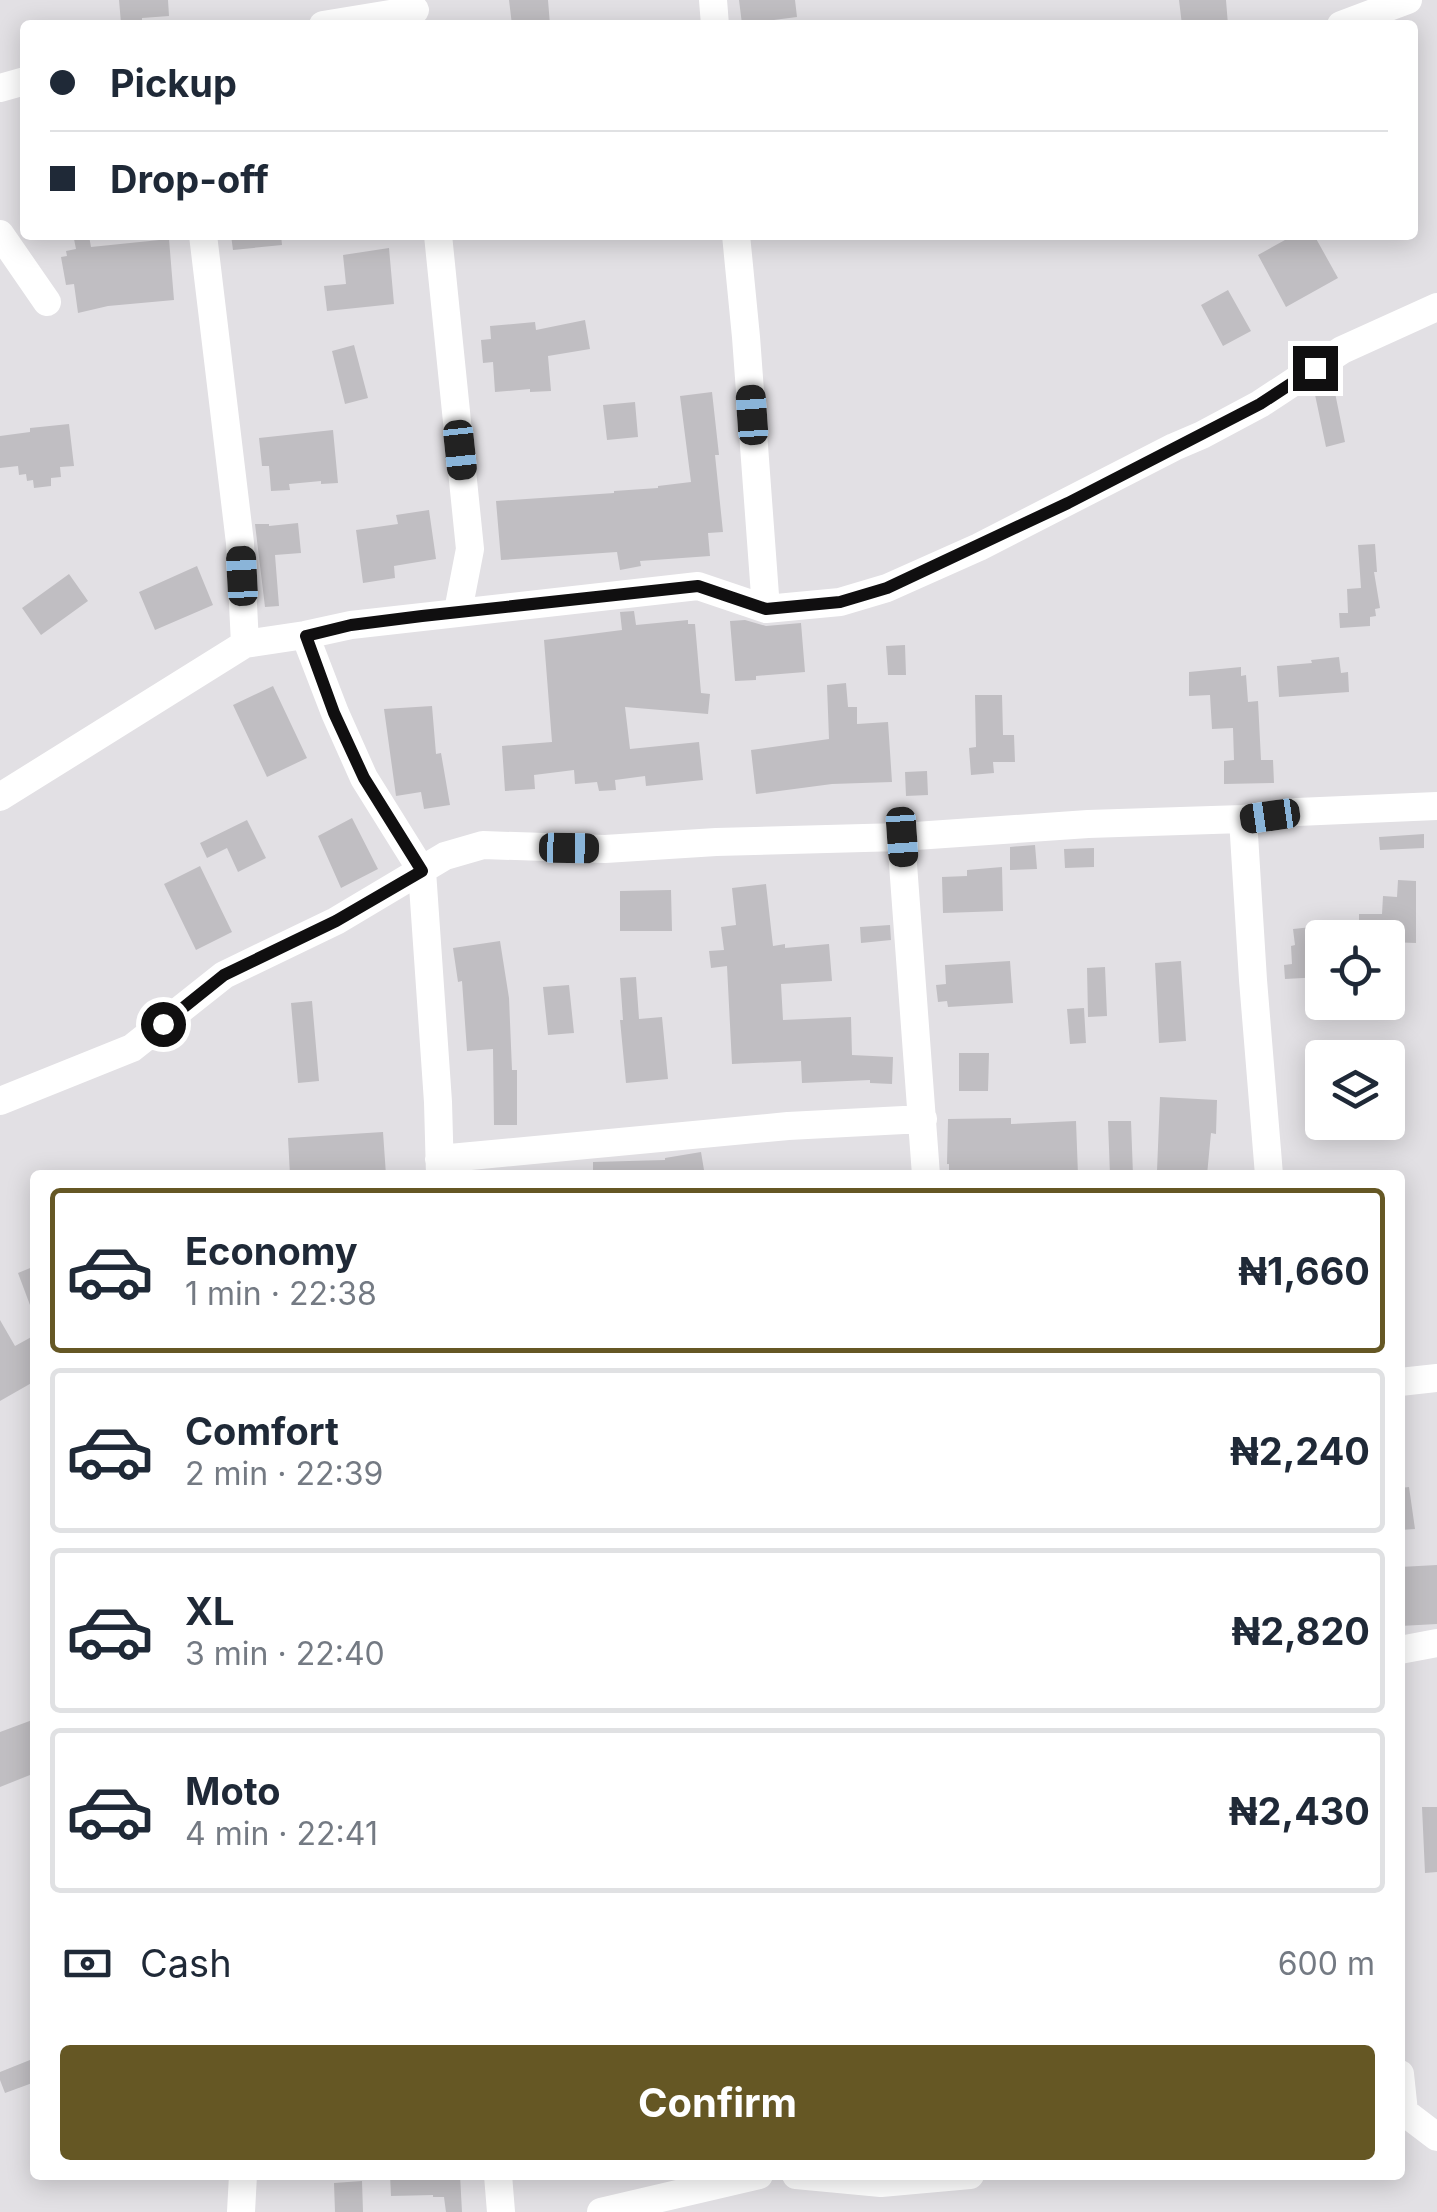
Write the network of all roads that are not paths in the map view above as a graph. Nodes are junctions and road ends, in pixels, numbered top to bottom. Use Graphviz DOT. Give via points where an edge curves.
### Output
graph roads {
  1 [pos="1408,0"];
  2 [pos="415,12"];
  3 [pos="358,20"];
  4 [pos="1354,20"];
  5 [pos="0,234"];
  6 [pos="204,240"];
  7 [pos="439,240"];
  8 [pos="736,240"];
  9 [pos="47,302"];
  10 [pos="1437,307"];
  11 [pos="766,609"];
  12 [pos="458,611"];
  13 [pos="306,636"];
  14 [pos="246,644"];
  15 [pos="0,797"];
  16 [pos="1437,806"];
  17 [pos="1242,820"];
  18 [pos="902,837"];
  19 [pos="422,871"];
  20 [pos="0,1100"];
  21 [pos="922,1119"];
  22 [pos="440,1167"];
  23 [pos="926,1170"];
  24 [pos="1270,1170"];
  25 [pos="1437,1378"];
  26 [pos="1405,1381"];
  27 [pos="1437,1642"];
  28 [pos="1405,1649"];
  29 [pos="1405,2114"];
  30 [pos="1437,2138"];
  31 [pos="243,2180"];
  32 [pos="498,2180"];
  33 [pos="737,2180"];
  34 [pos="849,2180"];
  35 [pos="914,2180"];
  36 [pos="242,2212"];
  37 [pos="501,2212"];
  38 [pos="600,2212"];
  1 -- 4 [label="street"];
  2 -- 3 [label="street"];
  5 -- 9 [label="street"];
  6 -- 14 [label="street"];
  7 -- 12 [label="street" via="470,548"];
  8 -- 11 [label="street"];
  10 -- 11 [label="street" via="1342,350 1217,427 887,588 840,602"];
  11 -- 12 [label="street" via="698,586"];
  12 -- 13 [label="street"];
  13 -- 14 [label="street"];
  13 -- 19 [label="street" via="364,778"];
  14 -- 15 [label="street"];
  16 -- 17 [label="street"];
  17 -- 18 [label="street"];
  17 -- 24 [label="street"];
  18 -- 19 [label="street" via="605,849 483,845 444,856"];
  18 -- 21 [label="street"];
  19 -- 20 [label="street" via="224,975 132,1048"];
  19 -- 22 [label="street"];
  21 -- 22 [label="street" via="788,1126"];
  21 -- 23 [label="street"];
  25 -- 26 [label="street"];
  27 -- 28 [label="street"];
  29 -- 30 [label="street"];
  31 -- 36 [label="street"];
  32 -- 37 [label="street"];
  33 -- 38 [label="street"];
  34 -- 35 [label="street"];
}
